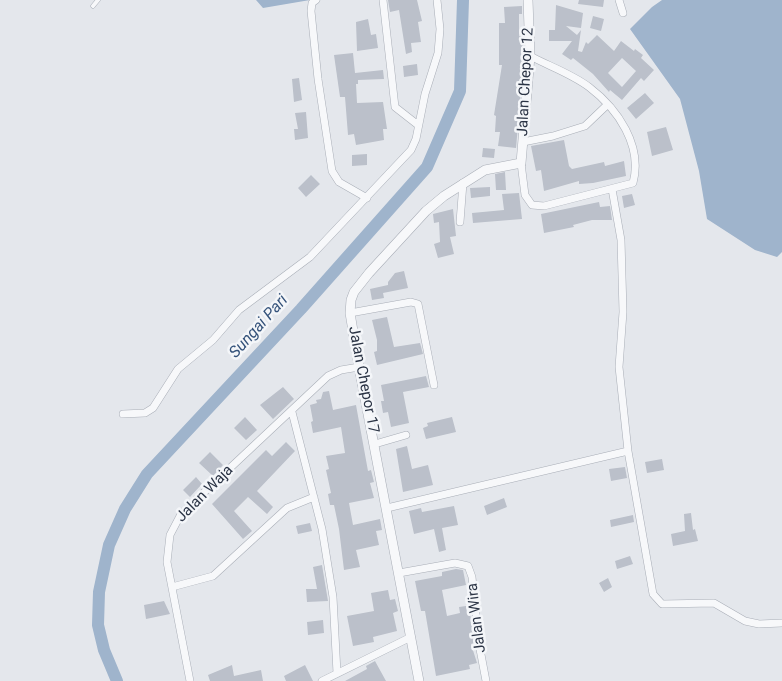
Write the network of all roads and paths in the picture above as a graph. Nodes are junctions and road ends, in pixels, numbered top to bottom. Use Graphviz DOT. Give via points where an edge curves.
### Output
graph roads {
  1 [pos="98,0"];
  2 [pos="316,0"];
  3 [pos="383,0"];
  4 [pos="437,0"];
  5 [pos="528,0"];
  6 [pos="619,0"];
  7 [pos="93,6"];
  8 [pos="623,13"];
  9 [pos="530,56"];
  10 [pos="607,105"];
  11 [pos="418,125"];
  12 [pos="523,142"];
  13 [pos="521,163"];
  14 [pos="463,183"];
  15 [pos="612,189"];
  16 [pos="366,198"];
  17 [pos="460,222"];
  18 [pos="350,313"];
  19 [pos="359,367"];
  20 [pos="434,385"];
  21 [pos="292,412"];
  22 [pos="123,414"];
  23 [pos="406,435"];
  24 [pos="375,444"];
  25 [pos="628,452"];
  26 [pos="314,497"];
  27 [pos="387,508"];
  28 [pos="399,573"];
  29 [pos="172,587"];
  30 [pos="782,623"];
  31 [pos="412,637"];
  32 [pos="337,673"];
  33 [pos="190,681"];
  34 [pos="322,681"];
  35 [pos="419,681"];
  36 [pos="486,681"];
  1 -- 7 [label="lane"];
  2 -- 16 [label="street" via="312,4 312,21 332,171 339,182"];
  3 -- 11 [label="street" via="395,107"];
  4 -- 11 [label="street" via="438,54 424,94"];
  5 -- 9 [label="street, Jalan Chepor 12"];
  6 -- 8 [label="street"];
  9 -- 10 [label="street" via="588,86"];
  9 -- 12 [label="street, Jalan Chepor 12"];
  10 -- 12 [label="street" via="586,126"];
  10 -- 15 [label="street" via="630,135 637,169 633,183"];
  11 -- 16 [label="street" via="411,150"];
  12 -- 13 [label="street, Jalan Chepor 12"];
  13 -- 14 [label="street, Jalan Chepor 17" via="489,168"];
  13 -- 15 [label="street" via="524,195 532,205 544,206"];
  14 -- 17 [label="street"];
  14 -- 18 [label="street, Jalan Chepor 17" via="426,212 369,273 354,292"];
  15 -- 25 [label="street" via="621,240 623,312 619,367"];
  16 -- 22 [label="street" via="310,257 239,310 213,340 178,369 154,408 145,413"];
  18 -- 19 [label="street, Jalan Chepor 17"];
  18 -- 20 [label="street" via="411,302 418,304"];
  19 -- 21 [label="street, Jalan Waja" via="328,376"];
  19 -- 24 [label="street, Jalan Chepor 17"];
  21 -- 26 [label="street"];
  21 -- 29 [label="street, Jalan Waja" via="174,524 167,562"];
  23 -- 24 [label="street"];
  24 -- 27 [label="street, Jalan Chepor 17"];
  25 -- 27 [label="street"];
  25 -- 30 [label="street" via="655,599 669,606 714,603 745,621"];
  26 -- 29 [label="street" via="287,508 213,576"];
  26 -- 32 [label="street" via="333,597"];
  27 -- 28 [label="street, Jalan Chepor 17"];
  28 -- 31 [label="street, Jalan Chepor 17"];
  28 -- 36 [label="street, Jalan Wira" via="455,563 468,566"];
  29 -- 33 [label="street, Jalan Waja"];
  31 -- 32 [label="street"];
  31 -- 35 [label="street, Jalan Chepor 17"];
  32 -- 34 [label="street"];
}
